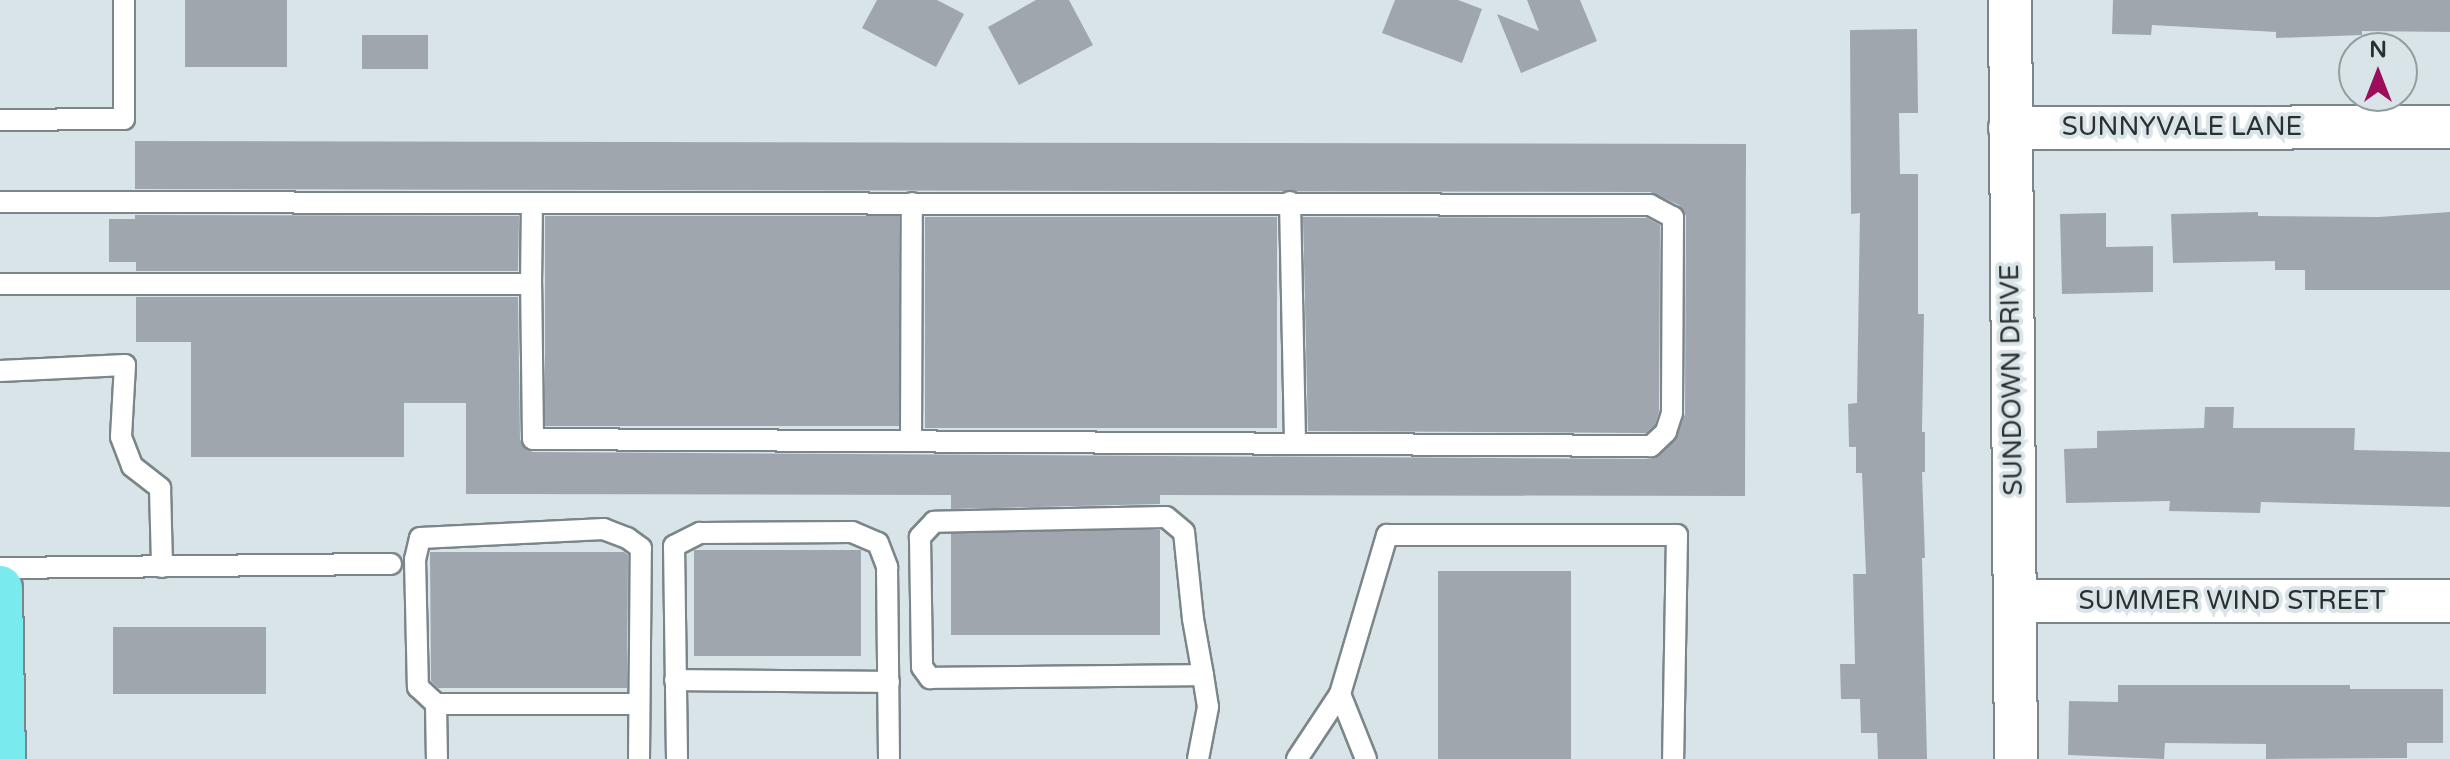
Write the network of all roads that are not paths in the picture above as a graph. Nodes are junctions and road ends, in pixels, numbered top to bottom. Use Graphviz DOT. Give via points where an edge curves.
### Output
graph roads {
  1 [pos="124,0"];
  2 [pos="2010,0"];
  3 [pos="0,120"];
  4 [pos="2450,127"];
  5 [pos="2010,128"];
  6 [pos="0,202"];
  7 [pos="1290,202"];
  8 [pos="532,203"];
  9 [pos="912,203"];
  10 [pos="0,284"];
  11 [pos="531,284"];
  12 [pos="0,371"];
  13 [pos="911,441"];
  14 [pos="1295,443"];
  15 [pos="391,564"];
  16 [pos="162,567"];
  17 [pos="0,568"];
  18 [pos="0,588"];
  19 [pos="2015,601"];
  20 [pos="2450,601"];
  21 [pos="1203,675"];
  22 [pos="675,680"];
  23 [pos="889,682"];
  24 [pos="1340,694"];
  25 [pos="436,704"];
  26 [pos="639,704"];
  27 [pos="3,759"];
  28 [pos="437,759"];
  29 [pos="639,759"];
  30 [pos="677,759"];
  31 [pos="889,759"];
  32 [pos="1198,759"];
  33 [pos="1297,759"];
  34 [pos="1366,759"];
  35 [pos="1673,759"];
  36 [pos="2016,759"];
  1 -- 3 [label="lane" via="124,119"];
  2 -- 5 [label="street, SUNDOWN DRIVE"];
  4 -- 5 [label="street, SUNNYVALE LANE"];
  5 -- 19 [label="street, SUNDOWN DRIVE"];
  6 -- 8 [label="lane"];
  7 -- 9 [label="lane"];
  7 -- 14 [label="lane"];
  7 -- 14 [label="lane" via="1650,205 1673,217 1672,413 1666,432 1651,446"];
  8 -- 9 [label="lane"];
  8 -- 11 [label="lane"];
  9 -- 13 [label="lane"];
  10 -- 11 [label="lane"];
  11 -- 13 [label="lane" via="533,439"];
  12 -- 16 [label="lane" via="125,365 121,437 132,466 160,488"];
  13 -- 14 [label="lane"];
  15 -- 16 [label="lane"];
  16 -- 17 [label="lane"];
  18 -- 27 [label="main road"];
  19 -- 20 [label="street, SUMMER WIND STREET"];
  19 -- 36 [label="street, SUNDOWN DRIVE"];
  21 -- 21 [label="lane" via="1184,532 1166,517 934,522 920,537 922,667 930,678"];
  21 -- 32 [label="lane" via="1208,707"];
  22 -- 23 [label="lane"];
  22 -- 23 [label="lane" via="674,546 700,533 852,532 878,543 887,567"];
  22 -- 30 [label="lane"];
  23 -- 31 [label="lane"];
  24 -- 33 [label="lane"];
  24 -- 34 [label="lane"];
  24 -- 35 [label="lane" via="1387,535 1677,535"];
  25 -- 26 [label="lane"];
  25 -- 26 [label="lane" via="418,687 415,559 420,538 604,529 641,548"];
  25 -- 28 [label="lane"];
  26 -- 29 [label="lane"];
}
